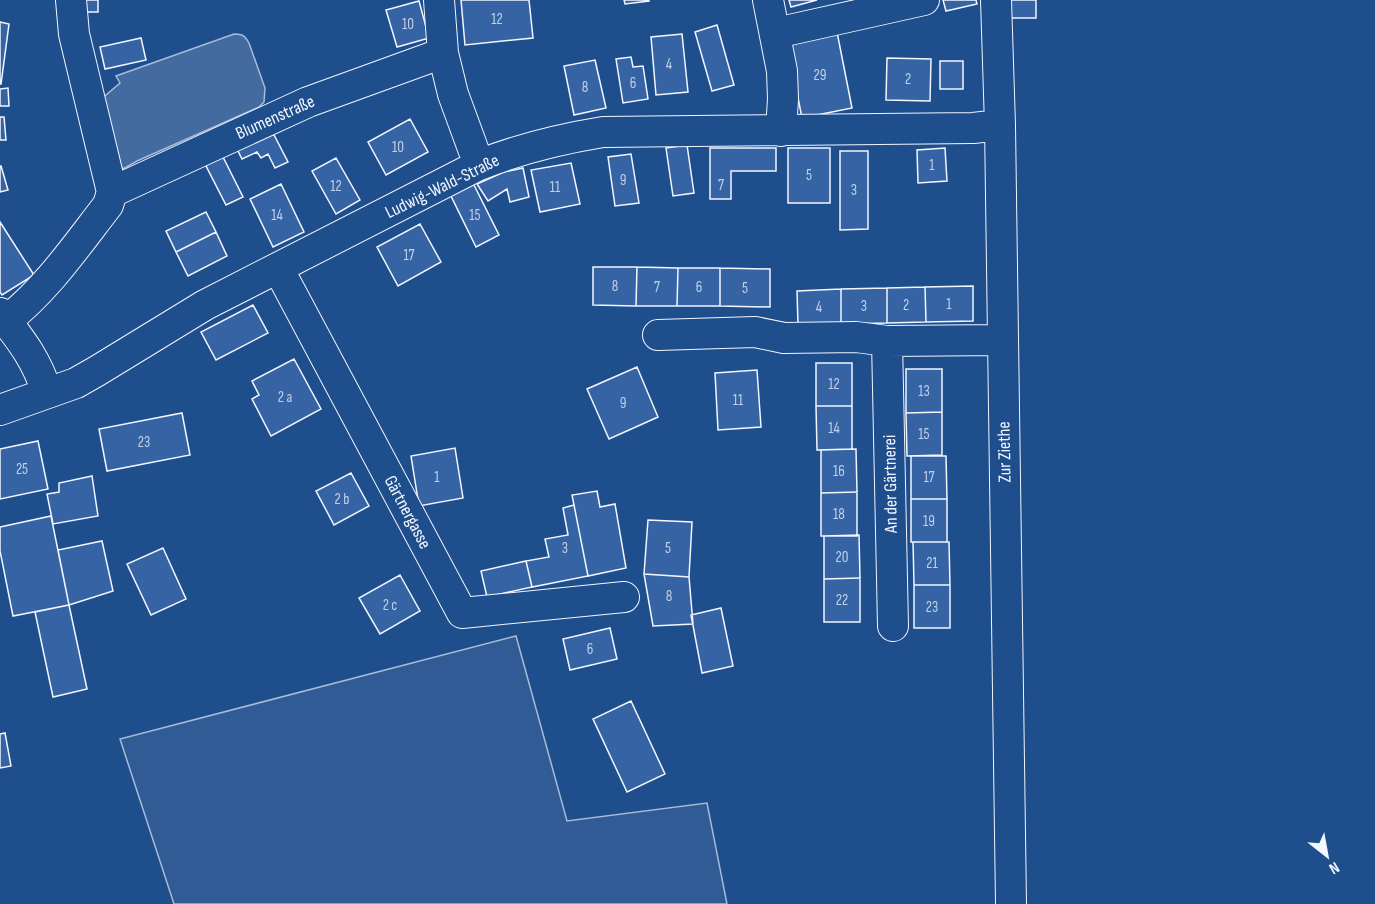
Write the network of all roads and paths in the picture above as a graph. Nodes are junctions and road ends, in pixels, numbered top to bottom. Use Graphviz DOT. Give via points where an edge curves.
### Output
graph roads {
  1 [pos="71,0"];
  2 [pos="439,0"];
  3 [pos="768,0"];
  4 [pos="924,0"];
  5 [pos="996,0"];
  6 [pos="776,33"];
  7 [pos="443,53"];
  8 [pos="1000,125"];
  9 [pos="781,131"];
  10 [pos="479,165"];
  11 [pos="112,192"];
  12 [pos="278,268"];
  13 [pos="3,317"];
  14 [pos="658,335"];
  15 [pos="1002,340"];
  16 [pos="887,341"];
  17 [pos="47,393"];
  18 [pos="0,410"];
  19 [pos="624,597"];
  20 [pos="893,626"];
  21 [pos="1011,904"];
  1 -- 11 [label="street" via="75,42"];
  2 -- 7 [label="street"];
  3 -- 6 [label="street"];
  4 -- 6 [label="street"];
  5 -- 8 [label="street, Zur Ziethe"];
  6 -- 9 [label="street" via="783,71"];
  7 -- 10 [label="street" via="453,94"];
  7 -- 11 [label="street, Blumenstraße" via="308,102"];
  8 -- 9 [label="street, Ludwig-Wald-Straße"];
  8 -- 15 [label="street, Zur Ziethe"];
  9 -- 10 [label="street, Ludwig-Wald-Straße" via="603,132 540,145"];
  10 -- 12 [label="street, Ludwig-Wald-Straße"];
  11 -- 13 [label="street" via="108,205 49,280 25,306"];
  12 -- 17 [label="street, Ludwig-Wald-Straße" via="205,305 86,377"];
  12 -- 19 [label="street, Gärtnergasse" via="462,613"];
  13 -- 17 [label="street" via="31,353"];
  14 -- 16 [label="street" via="755,332 784,338"];
  15 -- 16 [label="street"];
  15 -- 21 [label="street, Zur Ziethe"];
  16 -- 20 [label="street, An der Gärtnerei"];
  17 -- 18 [label="street, Ludwig-Wald-Straße"];
}
